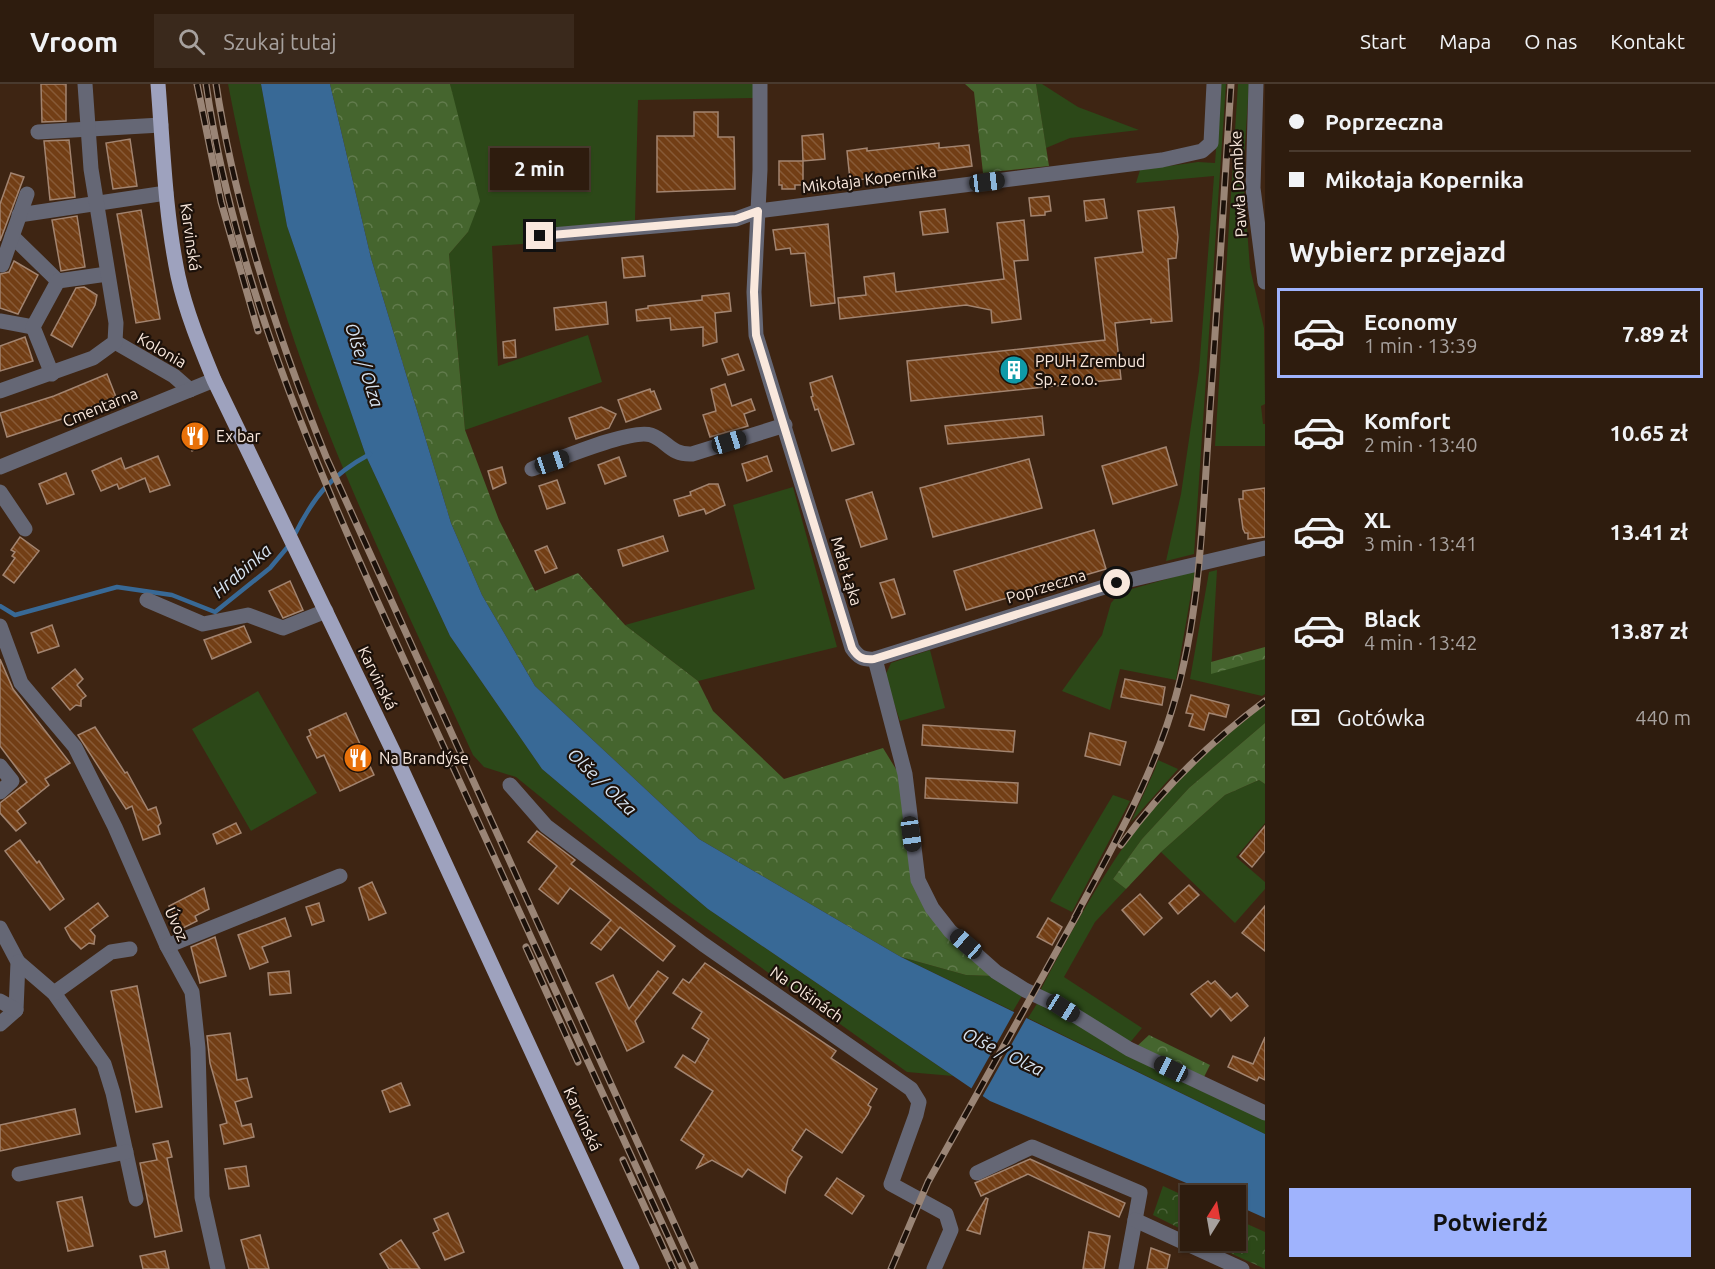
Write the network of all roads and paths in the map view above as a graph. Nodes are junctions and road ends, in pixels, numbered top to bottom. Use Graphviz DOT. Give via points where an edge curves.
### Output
graph roads {
  1 [pos="85,84"];
  2 [pos="158,84"];
  3 [pos="760,84"];
  4 [pos="1214,84"];
  5 [pos="1257,84"];
  6 [pos="161,125"];
  7 [pos="88,129"];
  8 [pos="38,132"];
  9 [pos="166,193"];
  10 [pos="27,194"];
  11 [pos="96,203"];
  12 [pos="758,211"];
  13 [pos="19,215"];
  14 [pos="12,236"];
  15 [pos="540,236"];
  16 [pos="2,265"];
  17 [pos="107,274"];
  18 [pos="58,281"];
  19 [pos="1265,282"];
  20 [pos="0,321"];
  21 [pos="33,327"];
  22 [pos="115,342"];
  23 [pos="52,374"];
  24 [pos="214,380"];
  25 [pos="190,390"];
  26 [pos="0,391"];
  27 [pos="785,425"];
  28 [pos="0,467"];
  29 [pos="532,469"];
  30 [pos="0,492"];
  31 [pos="25,529"];
  32 [pos="1265,548"];
  33 [pos="147,600"];
  34 [pos="326,611"];
  35 [pos="0,626"];
  36 [pos="874,659"];
  37 [pos="0,766"];
  38 [pos="510,785"];
  39 [pos="0,792"];
  40 [pos="340,876"];
  41 [pos="0,928"];
  42 [pos="167,946"];
  43 [pos="130,949"];
  44 [pos="18,962"];
  45 [pos="54,993"];
  46 [pos="0,1001"];
  47 [pos="16,1010"];
  48 [pos="0,1024"];
  49 [pos="1265,1113"];
  50 [pos="126,1152"];
  51 [pos="976,1173"];
  52 [pos="20,1174"];
  53 [pos="136,1199"];
  54 [pos="1135,1220"];
  55 [pos="218,1269"];
  56 [pos="632,1269"];
  57 [pos="933,1269"];
  58 [pos="1126,1269"];
  59 [pos="1242,1269"];
  1 -- 7 [label="street, Kolonia"];
  2 -- 6 [label="main road, Karvinská"];
  3 -- 12 [label="street, Mała Łąka"];
  4 -- 12 [label="street, Mikołaja Kopernika" via="1211,143 1203,151 1162,160"];
  5 -- 19 [label="street, Pawła Dombke" via="1253,188"];
  6 -- 7 [label="street"];
  6 -- 9 [label="main road, Karvinská"];
  7 -- 8 [label="street"];
  7 -- 11 [label="street, Kolonia"];
  9 -- 11 [label="street"];
  9 -- 24 [label="main road, Karvinská" via="178,278 193,331"];
  10 -- 13 [label="street"];
  11 -- 13 [label="street"];
  11 -- 17 [label="street, Kolonia"];
  12 -- 15 [label="street, Mikołaja Kopernika" via="736,219"];
  12 -- 27 [label="street, Mała Łąka" via="756,335"];
  13 -- 14 [label="street"];
  14 -- 16 [label="street"];
  14 -- 18 [label="street"];
  17 -- 18 [label="street"];
  17 -- 22 [label="street, Kolonia" via="116,323"];
  18 -- 21 [label="street"];
  20 -- 21 [label="street"];
  21 -- 23 [label="street"];
  22 -- 23 [label="street, Kolonia" via="93,358"];
  22 -- 25 [label="street, Kolonia" via="181,380"];
  23 -- 26 [label="street, Kolonia"];
  24 -- 25 [label="street, Cmentarna"];
  24 -- 34 [label="main road, Karvinská"];
  25 -- 28 [label="street, Cmentarna"];
  27 -- 29 [label="street" via="692,454 679,454 651,435 630,435"];
  27 -- 36 [label="street, Mała Łąka" via="852,648 865,660"];
  30 -- 31 [label="street"];
  32 -- 36 [label="street, Poprzeczna" via="1117,583"];
  33 -- 34 [label="street" via="203,624 248,615 283,628"];
  34 -- 56 [label="main road, Karvinská"];
  35 -- 42 [label="street, Úvoz" via="21,683 75,747 116,827"];
  36 -- 49 [label="street" via="905,774 918,880 932,908 950,931 996,972 1041,999 1063,1008 1129,1049"];
  37 -- 39 [label="street" via="12,781"];
  38 -- 57 [label="street, Na Olšinách" via="546,826 703,944 911,1089 919,1102 891,1184 946,1214 951,1230"];
  40 -- 42 [label="street"];
  41 -- 44 [label="street"];
  42 -- 55 [label="street, Úvoz" via="192,992 198,1048 202,1197"];
  43 -- 45 [label="street" via="111,952"];
  44 -- 45 [label="street"];
  44 -- 47 [label="street"];
  45 -- 50 [label="street" via="104,1064"];
  46 -- 47 [label="street"];
  47 -- 48 [label="street"];
  50 -- 52 [label="street"];
  50 -- 53 [label="street"];
  51 -- 54 [label="street" via="1032,1147 1140,1193"];
  54 -- 58 [label="street"];
  54 -- 59 [label="street"];
}
